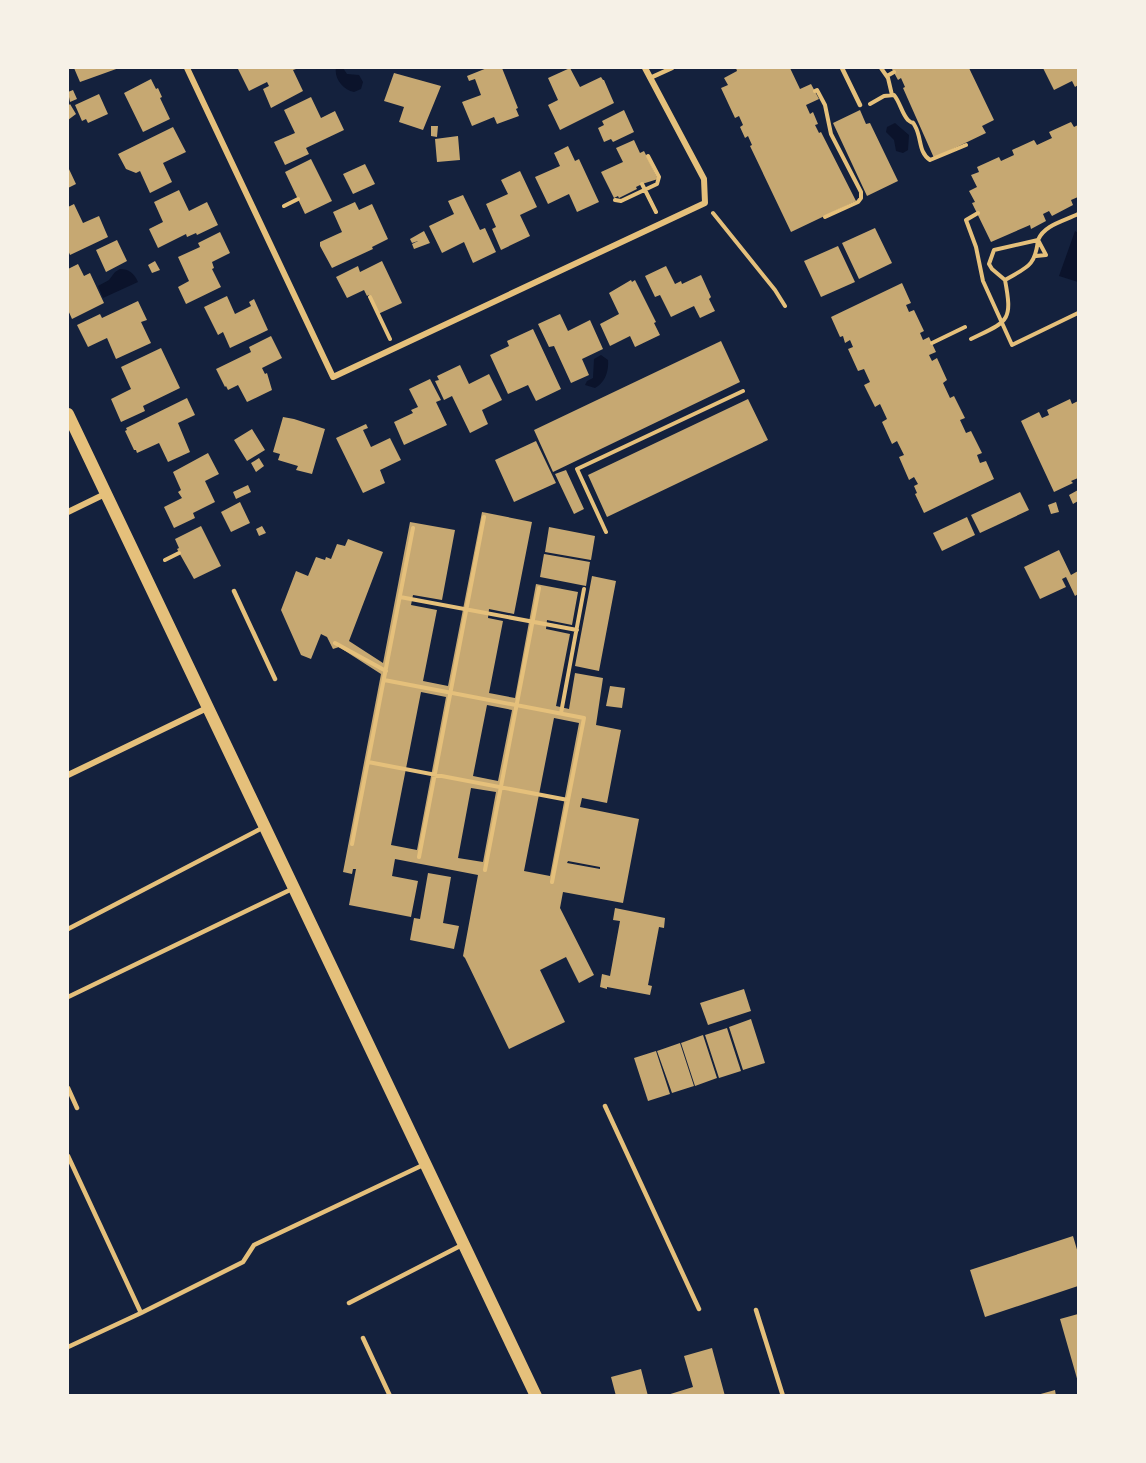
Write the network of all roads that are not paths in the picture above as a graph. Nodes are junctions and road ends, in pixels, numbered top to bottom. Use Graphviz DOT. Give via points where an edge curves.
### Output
graph roads {
  1 [pos="187,68"];
  2 [pos="645,68"];
  3 [pos="672,68"];
  4 [pos="842,68"];
  5 [pos="650,78"];
  6 [pos="863,107"];
  7 [pos="68,414"];
  8 [pos="105,494"];
  9 [pos="68,512"];
  10 [pos="234,591"];
  11 [pos="275,679"];
  12 [pos="207,708"];
  13 [pos="68,775"];
  14 [pos="264,827"];
  15 [pos="294,888"];
  16 [pos="68,929"];
  17 [pos="68,997"];
  18 [pos="68,1088"];
  19 [pos="605,1106"];
  20 [pos="77,1108"];
  21 [pos="68,1155"];
  22 [pos="426,1164"];
  23 [pos="464,1244"];
  24 [pos="349,1303"];
  25 [pos="699,1309"];
  26 [pos="756,1310"];
  27 [pos="141,1313"];
  28 [pos="363,1338"];
  29 [pos="68,1347"];
  30 [pos="390,1395"];
  31 [pos="536,1395"];
  32 [pos="783,1395"];
  1 -- 5 [label="street" via="333,377 705,203 704,179"];
  2 -- 5 [label="street"];
  3 -- 5 [label="lane"];
  4 -- 6 [label="lane"];
  7 -- 8 [label="main road"];
  8 -- 9 [label="street"];
  8 -- 12 [label="main road"];
  10 -- 11 [label="lane"];
  12 -- 13 [label="street"];
  12 -- 14 [label="main road"];
  14 -- 15 [label="main road"];
  14 -- 16 [label="lane"];
  15 -- 17 [label="lane"];
  15 -- 22 [label="main road"];
  18 -- 20 [label="lane"];
  19 -- 25 [label="lane"];
  21 -- 27 [label="lane"];
  22 -- 23 [label="main road"];
  22 -- 27 [label="lane" via="254,1245 243,1262"];
  23 -- 24 [label="lane"];
  23 -- 31 [label="main road"];
  26 -- 32 [label="lane"];
  27 -- 29 [label="lane"];
  28 -- 30 [label="lane"];
}
